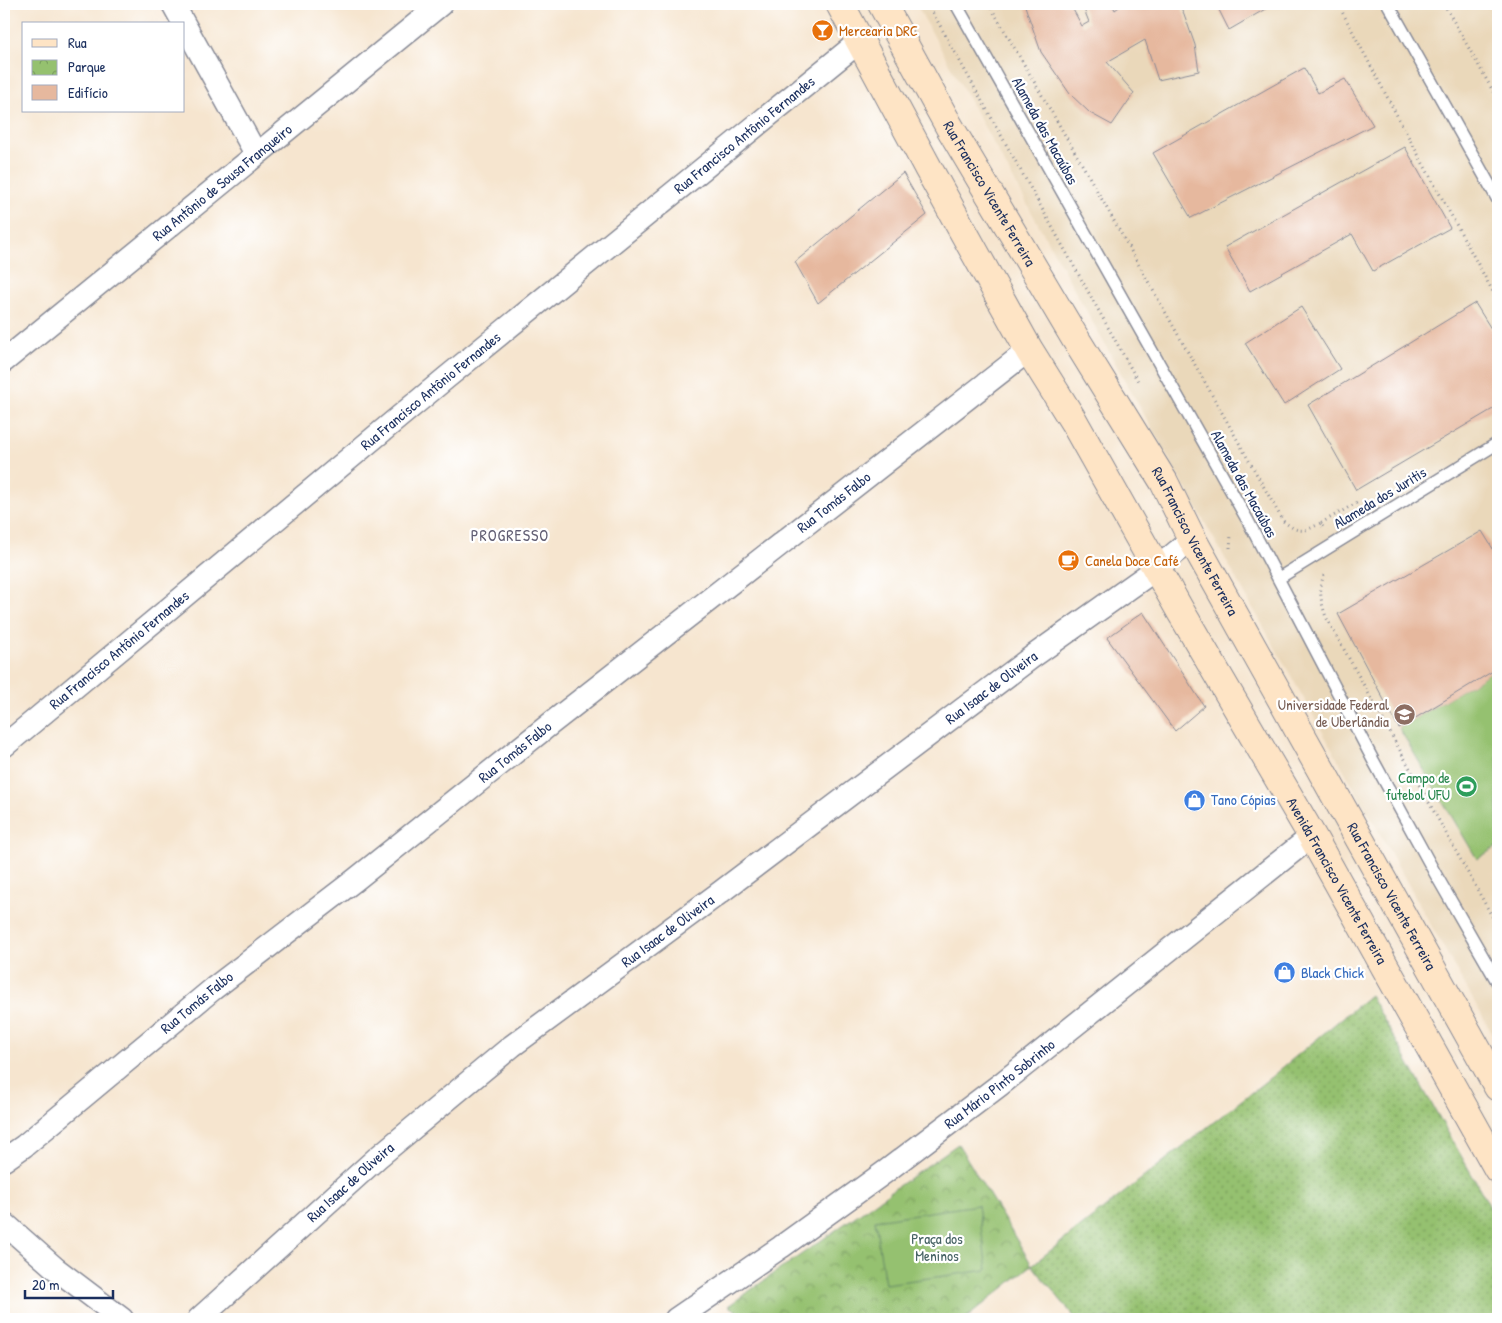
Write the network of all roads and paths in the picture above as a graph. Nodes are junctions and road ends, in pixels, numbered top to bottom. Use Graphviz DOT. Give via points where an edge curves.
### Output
graph roads {
  1 [pos="173,4"];
  2 [pos="441,4"];
  3 [pos="840,4"];
  4 [pos="882,4"];
  5 [pos="928,4"];
  6 [pos="956,4"];
  7 [pos="989,4"];
  8 [pos="1338,4"];
  9 [pos="1388,4"];
  10 [pos="1444,4"];
  11 [pos="183,22"];
  12 [pos="185,26"];
  13 [pos="860,41"];
  14 [pos="1498,100"];
  15 [pos="256,154"];
  16 [pos="1498,200"];
  17 [pos="1498,301"];
  18 [pos="1029,350"];
  19 [pos="4,361"];
  20 [pos="1139,383"];
  21 [pos="1498,443"];
  22 [pos="1192,539"];
  23 [pos="1226,539"];
  24 [pos="1332,544"];
  25 [pos="1231,548"];
  26 [pos="1156,569"];
  27 [pos="1279,578"];
  28 [pos="4,746"];
  29 [pos="1312,836"];
  30 [pos="1498,927"];
  31 [pos="1498,982"];
  32 [pos="1498,1087"];
  33 [pos="4,1160"];
  34 [pos="1498,1169"];
  35 [pos="4,1223"];
  36 [pos="122,1319"];
  37 [pos="199,1319"];
  38 [pos="676,1319"];
  1 -- 11 [label="street"];
  2 -- 15 [label="street, Rua Antônio de Sousa Franqueiro"];
  3 -- 13 [label="main road"];
  4 -- 22 [label="main road, Rua Francisco Vicente Ferreira" via="959,143 1164,482"];
  5 -- 20 [label="path"];
  6 -- 27 [label="lane, Alameda das Macaúbas"];
  7 -- 24 [label="path" via="1283,521 1294,530 1301,531 1321,523"];
  8 -- 17 [label="path"];
  9 -- 16 [label="lane"];
  10 -- 14 [label="path"];
  12 -- 15 [label="street"];
  13 -- 18 [label="main road"];
  13 -- 28 [label="street, Rua Francisco Antônio Fernandes" via="446,378"];
  15 -- 19 [label="street, Rua Antônio de Sousa Franqueiro"];
  18 -- 26 [label="main road" via="1079,430"];
  18 -- 33 [label="street, Rua Tomás Falbo" via="213,989"];
  21 -- 24 [label="lane, Alameda dos Juritis"];
  22 -- 26 [label="street, Rua Isaac de Oliveira"];
  22 -- 32 [label="main road, Rua Francisco Vicente Ferreira"];
  23 -- 25 [label="path"];
  24 -- 27 [label="lane, Alameda dos Juritis"];
  24 -- 30 [label="path" via="1341,560 1326,570 1320,585 1326,617"];
  26 -- 29 [label="main road, Avenida Francisco Vicente Ferreira"];
  26 -- 37 [label="street, Rua Isaac de Oliveira" via="1032,657 512,1046 377,1158"];
  27 -- 31 [label="lane, Alameda das Macaúbas" via="1373,760"];
  29 -- 34 [label="main road, Avenida Francisco Vicente Ferreira"];
  29 -- 38 [label="street, Rua Mário Pinto Sobrinho" via="993,1090 885,1172"];
  35 -- 36 [label="street" via="56,1269"];
}
